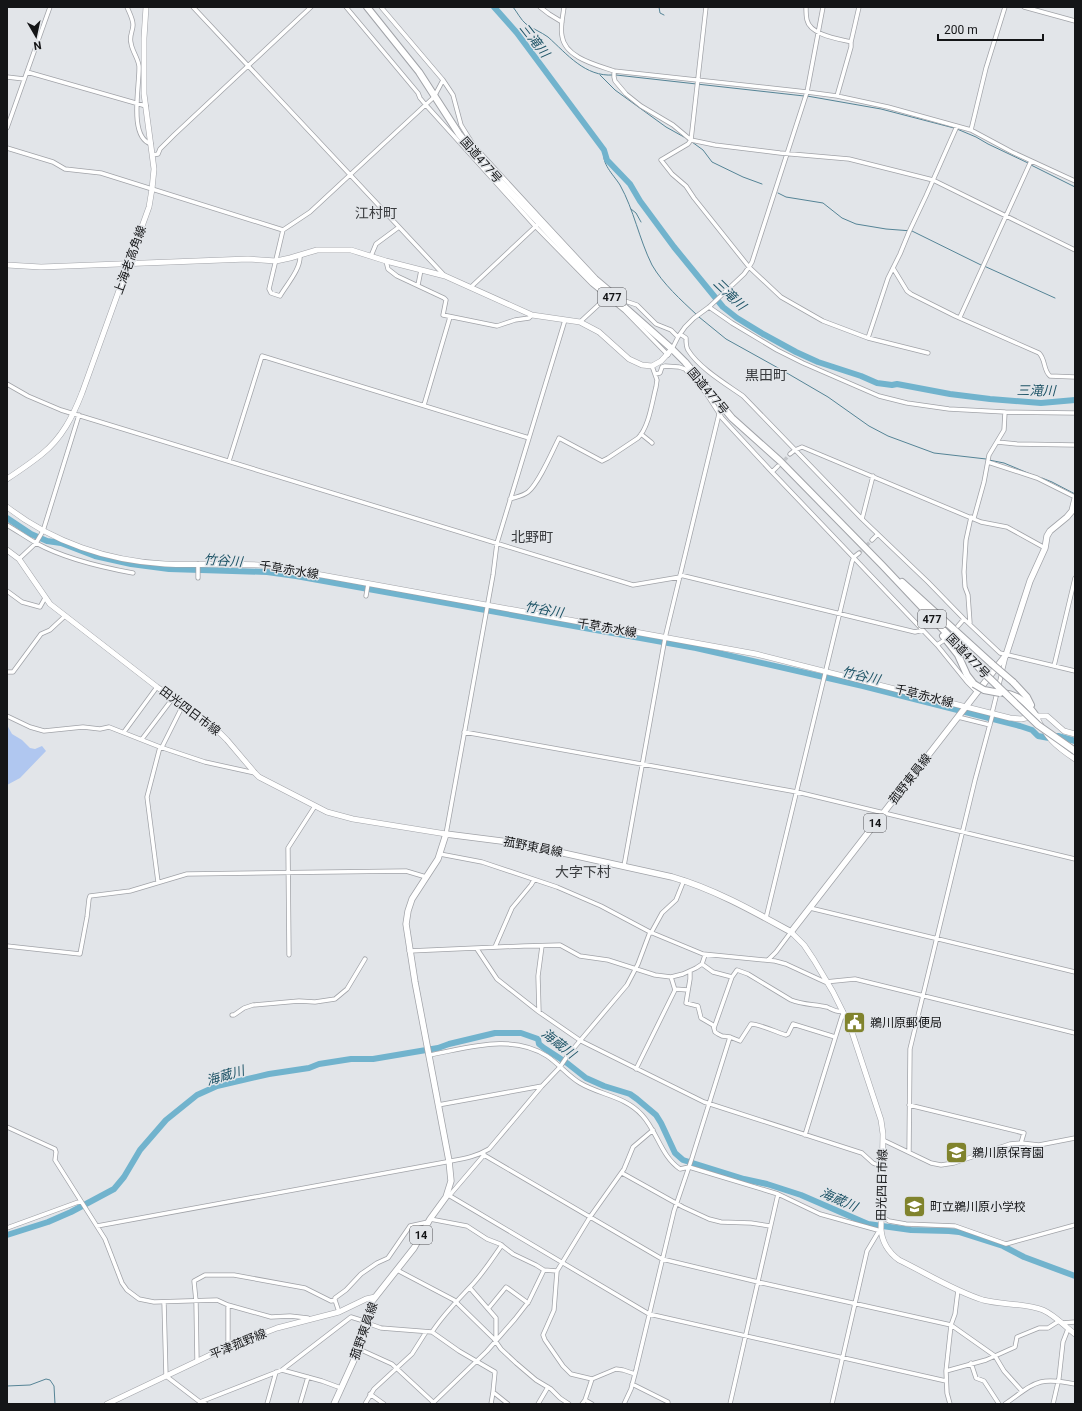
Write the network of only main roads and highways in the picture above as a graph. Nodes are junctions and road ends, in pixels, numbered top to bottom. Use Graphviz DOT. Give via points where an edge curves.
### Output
graph roads {
  1 [pos="146,7"];
  2 [pos="366,7"];
  3 [pos="128,264"];
  4 [pos="7,265"];
  5 [pos="670,352"];
  6 [pos="7,479"];
  7 [pos="1075,498"];
  8 [pos="7,507"];
  9 [pos="7,550"];
  10 [pos="882,566"];
  11 [pos="965,708"];
  12 [pos="1036,716"];
  13 [pos="1075,734"];
  14 [pos="1075,751"];
  15 [pos="1075,759"];
  16 [pos="446,834"];
  17 [pos="791,932"];
  18 [pos="375,1297"];
  19 [pos="1075,1334"];
  20 [pos="107,1404"];
  21 [pos="334,1404"];
  1 -- 3 [label="main road, 上海老高角線" via="144,68 154,169 148,207"];
  2 -- 5 [label="highway, 国道477号 / 477" via="419,72 459,134 537,225"];
  3 -- 4 [label="main road" via="41,267"];
  3 -- 5 [label="main road" via="248,259 276,261 317,250 351,250 445,276 532,315 580,322 599,332 629,359 642,365 652,366"];
  3 -- 6 [label="main road, 上海老高角線" via="76,414 48,449"];
  5 -- 10 [label="highway, 国道477号 / 477" via="685,362 732,418 780,461"];
  7 -- 11 [label="main road, 菰野東員線 / 14" via="1072,511 1047,536 1045,548 1030,581 1006,655"];
  8 -- 11 [label="main road, 千草赤水線" via="42,532 118,558 165,564 272,566 756,654"];
  9 -- 16 [label="main road, 田光四日市線" via="19,560 50,604 157,687 208,722 255,774 327,812 353,819"];
  10 -- 12 [label="highway, bridge" via="911,589 1013,682 1027,697"];
  10 -- 12 [label="highway, bridge" via="953,647 974,684 984,690 1019,697"];
  10 -- 14 [label="highway, 国道477号 / 477, bridge" via="983,672 1038,725"];
  11 -- 12 [label="main road, 千草赤水線" via="1017,718"];
  11 -- 17 [label="main road, 菰野東員線 / 14"];
  12 -- 13 [label="main road" via="1047,716 1064,731"];
  12 -- 15 [label="main road" via="1046,736"];
  16 -- 17 [label="main road, 菰野東員線" via="529,845 684,880 725,897"];
  16 -- 18 [label="main road, 菰野東員線 / 14" via="440,854 412,899 406,924 449,1161 451,1176 448,1197 429,1221 414,1248"];
  17 -- 19 [label="main road, 田光四日市線" via="807,950 843,1013 881,1120 883,1140 880,1230 887,1249 899,1260 983,1300 1043,1310"];
  18 -- 20 [label="main road, 平津菰野線" via="339,1312 277,1328 228,1347"];
  18 -- 21 [label="main road, 菰野東員線 / 14" via="359,1350"];
}
